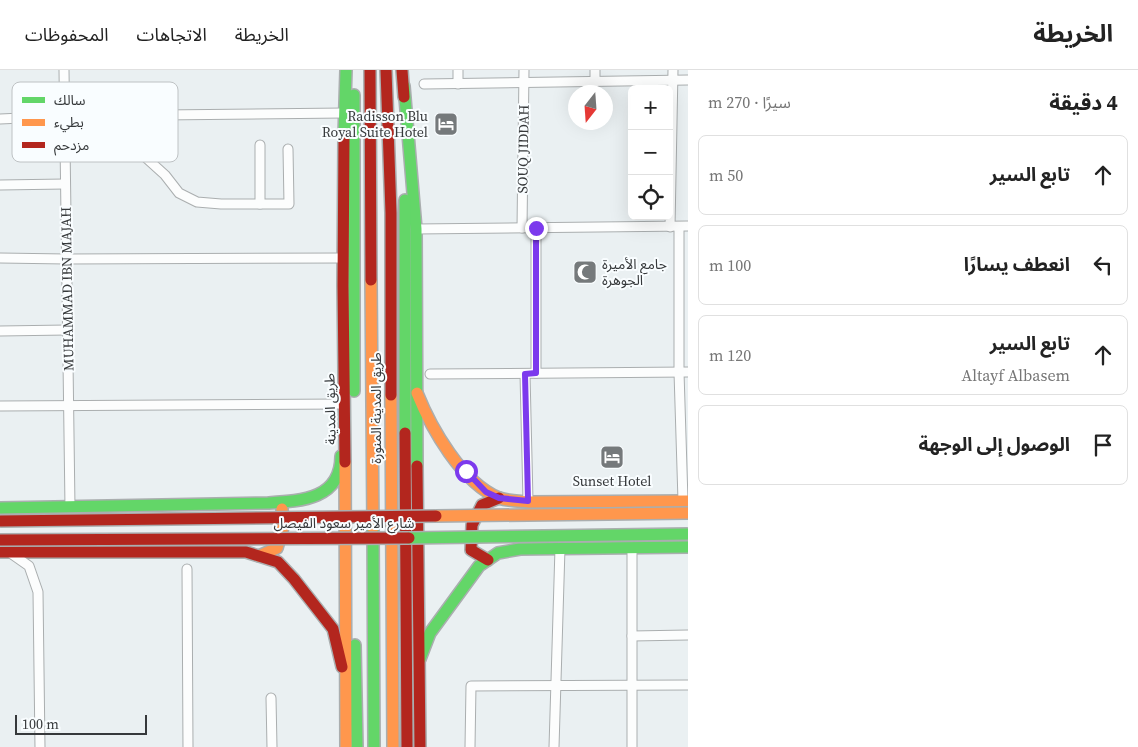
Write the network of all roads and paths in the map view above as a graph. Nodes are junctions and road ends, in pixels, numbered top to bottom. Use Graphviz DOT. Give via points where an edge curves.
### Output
graph roads {
  1 [pos="346,70"];
  2 [pos="354,70"];
  3 [pos="370,70"];
  4 [pos="386,70"];
  5 [pos="403,70"];
  6 [pos="458,70"];
  7 [pos="524,70"];
  8 [pos="595,70"];
  9 [pos="673,70"];
  10 [pos="674,80"];
  11 [pos="688,80"];
  12 [pos="595,82"];
  13 [pos="524,83"];
  14 [pos="424,84"];
  15 [pos="458,84"];
  16 [pos="404,97"];
  17 [pos="344,113"];
  18 [pos="178,115"];
  19 [pos="260,145"];
  20 [pos="288,149"];
  21 [pos="65,162"];
  22 [pos="150,162"];
  23 [pos="65,184"];
  24 [pos="0,185"];
  25 [pos="260,204"];
  26 [pos="679,226"];
  27 [pos="522,228"];
  28 [pos="536,228"];
  29 [pos="416,230"];
  30 [pos="0,258"];
  31 [pos="343,258"];
  32 [pos="66,259"];
  33 [pos="67,330"];
  34 [pos="0,331"];
  35 [pos="684,372"];
  36 [pos="536,373"];
  37 [pos="430,374"];
  38 [pos="525,374"];
  39 [pos="416,389"];
  40 [pos="344,404"];
  41 [pos="0,406"];
  42 [pos="68,407"];
  43 [pos="685,462"];
  44 [pos="499,498"];
  45 [pos="686,500"];
  46 [pos="528,501"];
  47 [pos="268,503"];
  48 [pos="70,507"];
  49 [pos="0,508"];
  50 [pos="688,513"];
  51 [pos="404,516"];
  52 [pos="353,517"];
  53 [pos="0,521"];
  54 [pos="688,534"];
  55 [pos="354,538"];
  56 [pos="405,538"];
  57 [pos="0,540"];
  58 [pos="688,547"];
  59 [pos="560,548"];
  60 [pos="632,548"];
  61 [pos="5,552"];
  62 [pos="259,556"];
  63 [pos="488,560"];
  64 [pos="187,569"];
  65 [pos="688,635"];
  66 [pos="632,636"];
  67 [pos="420,659"];
  68 [pos="556,684"];
  69 [pos="688,684"];
  70 [pos="632,685"];
  71 [pos="346,696"];
  72 [pos="271,698"];
  73 [pos="40,747"];
  74 [pos="188,747"];
  75 [pos="272,747"];
  76 [pos="346,747"];
  77 [pos="357,747"];
  78 [pos="374,747"];
  79 [pos="393,747"];
  80 [pos="407,747"];
  81 [pos="420,747"];
  82 [pos="470,747"];
  83 [pos="554,747"];
  84 [pos="632,747"];
  1 -- 17 [label="main road, طريق المدينة"];
  2 -- 52 [label="main road"];
  3 -- 78 [label="main road, طريق المدينة المنورة"];
  4 -- 79 [label="main road, طريق المدينة المنورة" via="391,213"];
  5 -- 16 [label="main road"];
  6 -- 15 [label="street"];
  7 -- 13 [label="street, SOUQ JIDDAH"];
  8 -- 12 [label="street"];
  9 -- 10 [label="street"];
  10 -- 11 [label="street"];
  10 -- 12 [label="street"];
  10 -- 26 [label="street"];
  12 -- 13 [label="street"];
  13 -- 15 [label="street"];
  13 -- 27 [label="street, SOUQ JIDDAH"];
  14 -- 15 [label="street"];
  16 -- 29 [label="main road"];
  16 -- 51 [label="main road"];
  17 -- 18 [label="street"];
  17 -- 31 [label="main road, طريق المدينة"];
  19 -- 25 [label="street"];
  20 -- 25 [label="street" via="289,204"];
  21 -- 23 [label="street, MUHAMMAD IBN MAJAH"];
  22 -- 25 [label="street" via="179,193 197,202"];
  23 -- 24 [label="street"];
  23 -- 32 [label="street, MUHAMMAD IBN MAJAH"];
  26 -- 28 [label="street"];
  26 -- 35 [label="street"];
  27 -- 28 [label="street"];
  27 -- 29 [label="street"];
  28 -- 36 [label="street"];
  29 -- 39 [label="main road"];
  30 -- 32 [label="street"];
  31 -- 32 [label="street"];
  31 -- 40 [label="main road, طريق المدينة"];
  32 -- 33 [label="street, MUHAMMAD IBN MAJAH"];
  33 -- 34 [label="street"];
  33 -- 42 [label="street, MUHAMMAD IBN MAJAH"];
  35 -- 36 [label="street"];
  35 -- 43 [label="street"];
  36 -- 38 [label="street"];
  37 -- 38 [label="street"];
  38 -- 46 [label="street"];
  39 -- 44 [label="main road" via="423,409 442,442 486,492"];
  39 -- 67 [label="main road"];
  40 -- 42 [label="street"];
  40 -- 47 [label="main road" via="339,472 333,484 304,500"];
  40 -- 71 [label="main road, طريق المدينة"];
  41 -- 42 [label="street"];
  42 -- 48 [label="street, MUHAMMAD IBN MAJAH"];
  43 -- 45 [label="street"];
  44 -- 46 [label="main road"];
  44 -- 63 [label="main road" via="482,505 472,525 471,550"];
  45 -- 46 [label="main road"];
  47 -- 48 [label="main road"];
  47 -- 62 [label="main road" via="282,508 283,527 277,548"];
  48 -- 49 [label="main road"];
  50 -- 51 [label="main road, شارع الأمير سعود الفيصل, bridge"];
  51 -- 52 [label="main road, شارع الأمير سعود الفيصل, bridge"];
  51 -- 56 [label="main road"];
  52 -- 53 [label="main road, شارع الأمير سعود الفيصل, bridge"];
  52 -- 55 [label="main road"];
  54 -- 56 [label="main road, شارع الأمير سعود الفيصل, bridge"];
  55 -- 56 [label="main road, شارع الأمير سعود الفيصل, bridge"];
  55 -- 57 [label="main road, شارع الأمير سعود الفيصل, bridge"];
  55 -- 77 [label="main road"];
  56 -- 80 [label="main road"];
  58 -- 60 [label="main road"];
  59 -- 60 [label="main road"];
  59 -- 63 [label="main road" via="520,549 498,553"];
  59 -- 68 [label="street"];
  60 -- 66 [label="street"];
  61 -- 62 [label="main road" via="246,552"];
  61 -- 73 [label="street" via="29,566 38,592"];
  62 -- 71 [label="main road" via="278,562 333,629"];
  63 -- 67 [label="main road" via="479,566 430,633"];
  64 -- 74 [label="street"];
  65 -- 66 [label="street"];
  66 -- 70 [label="street"];
  67 -- 81 [label="main road"];
  68 -- 70 [label="street"];
  68 -- 82 [label="street" via="471,686"];
  68 -- 83 [label="street"];
  69 -- 70 [label="street"];
  70 -- 84 [label="street"];
  71 -- 76 [label="main road, طريق المدينة"];
  72 -- 75 [label="street"];
}
